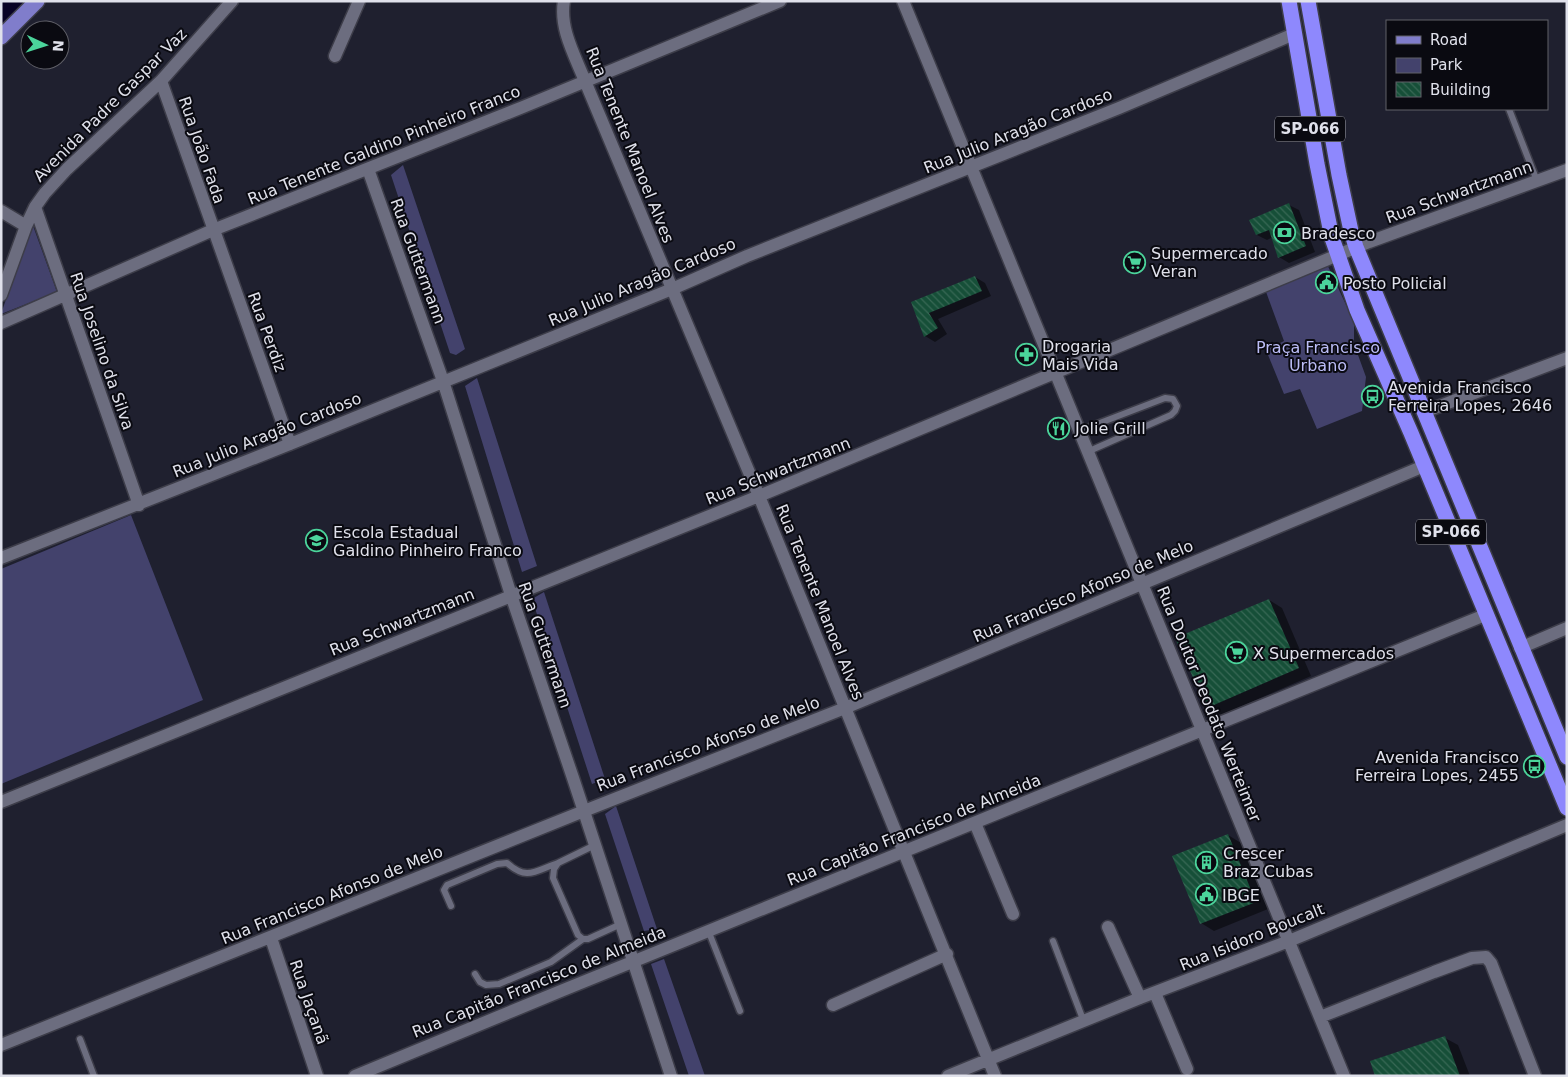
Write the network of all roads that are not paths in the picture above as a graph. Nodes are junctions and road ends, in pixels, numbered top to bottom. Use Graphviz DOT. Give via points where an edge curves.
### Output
graph roads {
  1 [pos="36,1"];
  2 [pos="232,1"];
  3 [pos="358,1"];
  4 [pos="564,1"];
  5 [pos="780,1"];
  6 [pos="903,1"];
  7 [pos="1289,1"];
  8 [pos="1308,1"];
  9 [pos="1311,19"];
  10 [pos="1294,34"];
  11 [pos="1,36"];
  12 [pos="335,56"];
  13 [pos="161,81"];
  14 [pos="585,81"];
  15 [pos="1509,110"];
  16 [pos="971,166"];
  17 [pos="368,169"];
  18 [pos="1567,170"];
  19 [pos="1537,181"];
  20 [pos="36,207"];
  21 [pos="1,211"];
  22 [pos="26,226"];
  23 [pos="213,230"];
  24 [pos="1356,247"];
  25 [pos="1338,255"];
  26 [pos="672,289"];
  27 [pos="1,295"];
  28 [pos="65,295"];
  29 [pos="1,323"];
  30 [pos="1567,358"];
  31 [pos="1055,373"];
  32 [pos="443,381"];
  33 [pos="1424,412"];
  34 [pos="1078,431"];
  35 [pos="290,444"];
  36 [pos="1087,452"];
  37 [pos="1424,466"];
  38 [pos="759,496"];
  39 [pos="139,505"];
  40 [pos="1,558"];
  41 [pos="1142,583"];
  42 [pos="511,595"];
  43 [pos="1485,615"];
  44 [pos="1567,628"];
  45 [pos="1520,648"];
  46 [pos="845,708"];
  47 [pos="1203,730"];
  48 [pos="1567,757"];
  49 [pos="1,802"];
  50 [pos="1567,808"];
  51 [pos="584,811"];
  52 [pos="975,823"];
  53 [pos="1567,825"];
  54 [pos="595,846"];
  55 [pos="905,850"];
  56 [pos="558,863"];
  57 [pos="451,906"];
  58 [pos="1013,914"];
  59 [pos="621,924"];
  60 [pos="1108,927"];
  61 [pos="708,930"];
  62 [pos="271,938"];
  63 [pos="583,939"];
  64 [pos="1289,941"];
  65 [pos="1053,942"];
  66 [pos="947,954"];
  67 [pos="633,961"];
  68 [pos="475,974"];
  69 [pos="1155,992"];
  70 [pos="1140,998"];
  71 [pos="833,1005"];
  72 [pos="740,1011"];
  73 [pos="1320,1017"];
  74 [pos="1084,1022"];
  75 [pos="80,1039"];
  76 [pos="1,1046"];
  77 [pos="989,1059"];
  78 [pos="1187,1069"];
  79 [pos="94,1076"];
  80 [pos="317,1076"];
  81 [pos="355,1076"];
  82 [pos="671,1076"];
  83 [pos="948,1076"];
  84 [pos="996,1076"];
  85 [pos="1344,1076"];
  86 [pos="1535,1076"];
  1 -- 11 [label="main road"];
  2 -- 13 [label="street, Avenida Padre Gaspar Vaz"];
  3 -- 12 [label="street"];
  4 -- 14 [label="street, Rua Tenente Manoel Alves" via="564,26"];
  5 -- 14 [label="street, Rua Tenente Galdino Pinheiro Franco"];
  6 -- 16 [label="street, Rua Doutor Deodato Werteimer"];
  7 -- 10 [label="highway, SP-066"];
  8 -- 9 [label="highway, SP-066"];
  9 -- 10 [label="highway"];
  9 -- 24 [label="highway, SP-066" via="1339,175"];
  10 -- 16 [label="street, Rua Julio Aragão Cardoso"];
  10 -- 25 [label="highway, SP-066" via="1317,164"];
  13 -- 20 [label="street, Avenida Padre Gaspar Vaz" via="67,169"];
  13 -- 23 [label="street, Rua João Fada"];
  14 -- 17 [label="street, Rua Tenente Galdino Pinheiro Franco"];
  14 -- 26 [label="street, Rua Tenente Manoel Alves"];
  15 -- 19 [label="lane"];
  16 -- 26 [label="street, Rua Julio Aragão Cardoso"];
  16 -- 31 [label="street, Rua Doutor Deodato Werteimer"];
  17 -- 23 [label="street, Rua Tenente Galdino Pinheiro Franco"];
  17 -- 32 [label="street, Rua Guttermann"];
  18 -- 19 [label="street, Rua Schwartzmann"];
  19 -- 24 [label="street, Rua Schwartzmann"];
  20 -- 22 [label="street, Avenida Padre Gaspar Vaz"];
  20 -- 28 [label="street, Rua Joselino da Silva"];
  21 -- 22 [label="street"];
  22 -- 27 [label="street, Avenida Padre Gaspar Vaz"];
  23 -- 28 [label="street, Rua Tenente Galdino Pinheiro Franco"];
  23 -- 35 [label="street, Rua Perdiz"];
  24 -- 25 [label="street, Rua Schwartzmann"];
  24 -- 33 [label="highway, SP-066"];
  25 -- 31 [label="street, Rua Schwartzmann"];
  25 -- 37 [label="highway, SP-066" via="1357,310"];
  26 -- 32 [label="street, Rua Julio Aragão Cardoso"];
  26 -- 38 [label="street, Rua Tenente Manoel Alves"];
  28 -- 29 [label="street, Rua Tenente Galdino Pinheiro Franco"];
  28 -- 39 [label="street, Rua Joselino da Silva"];
  30 -- 33 [label="street"];
  31 -- 34 [label="street, Rua Doutor Deodato Werteimer"];
  31 -- 38 [label="street, Rua Schwartzmann"];
  32 -- 35 [label="street, Rua Julio Aragão Cardoso"];
  32 -- 42 [label="street, Rua Guttermann"];
  33 -- 45 [label="highway, SP-066"];
  34 -- 36 [label="street, Rua Doutor Deodato Werteimer"];
  34 -- 36 [label="lane" via="1165,398 1173,399 1177,406 1171,415"];
  35 -- 39 [label="street, Rua Julio Aragão Cardoso"];
  36 -- 41 [label="street, Rua Doutor Deodato Werteimer"];
  37 -- 41 [label="street, Rua Francisco Afonso de Melo"];
  37 -- 43 [label="highway, SP-066"];
  38 -- 42 [label="street, Rua Schwartzmann"];
  38 -- 46 [label="street, Rua Tenente Manoel Alves"];
  39 -- 40 [label="street, Rua Julio Aragão Cardoso"];
  41 -- 46 [label="street, Rua Francisco Afonso de Melo"];
  41 -- 47 [label="street, Rua Doutor Deodato Werteimer"];
  42 -- 49 [label="street, Rua Schwartzmann"];
  42 -- 51 [label="street, Rua Guttermann"];
  43 -- 47 [label="street, Rua Capitão Francisco de Almeida"];
  43 -- 50 [label="highway, SP-066"];
  44 -- 45 [label="street"];
  45 -- 48 [label="highway, SP-066"];
  46 -- 51 [label="street, Rua Francisco Afonso de Melo"];
  46 -- 55 [label="street, Rua Tenente Manoel Alves"];
  47 -- 52 [label="street, Rua Capitão Francisco de Almeida"];
  47 -- 64 [label="street, Rua Doutor Deodato Werteimer"];
  51 -- 54 [label="street, Rua Guttermann"];
  51 -- 62 [label="street, Rua Francisco Afonso de Melo"];
  52 -- 55 [label="street, Rua Capitão Francisco de Almeida"];
  52 -- 58 [label="street"];
  53 -- 64 [label="street, Rua Isidoro Boucalt"];
  54 -- 56 [label="lane"];
  54 -- 59 [label="street, Rua Guttermann"];
  55 -- 61 [label="street, Rua Capitão Francisco de Almeida"];
  55 -- 66 [label="street, Rua Tenente Manoel Alves"];
  56 -- 57 [label="lane" via="526,875 507,863 497,864 446,886 444,890"];
  56 -- 63 [label="lane" via="553,878 578,935"];
  59 -- 63 [label="lane"];
  59 -- 67 [label="street, Rua Guttermann"];
  60 -- 70 [label="street"];
  61 -- 67 [label="street, Rua Capitão Francisco de Almeida"];
  61 -- 72 [label="lane"];
  62 -- 76 [label="street, Rua Francisco Afonso de Melo"];
  62 -- 80 [label="street, Rua Jaçanã"];
  63 -- 68 [label="lane" via="551,962 499,984 486,985"];
  64 -- 69 [label="street, Rua Isidoro Boucalt"];
  64 -- 73 [label="street, Rua Doutor Deodato Werteimer"];
  65 -- 74 [label="lane"];
  66 -- 71 [label="street"];
  66 -- 77 [label="street, Rua Tenente Manoel Alves"];
  67 -- 81 [label="street, Rua Capitão Francisco de Almeida"];
  67 -- 82 [label="street, Rua Guttermann"];
  69 -- 70 [label="street, Rua Isidoro Boucalt"];
  69 -- 78 [label="street"];
  70 -- 74 [label="street, Rua Isidoro Boucalt"];
  73 -- 85 [label="street, Rua Doutor Deodato Werteimer"];
  73 -- 86 [label="street" via="1472,958 1486,956"];
  74 -- 77 [label="street, Rua Isidoro Boucalt"];
  75 -- 79 [label="lane"];
  77 -- 83 [label="street, Rua Isidoro Boucalt"];
  77 -- 84 [label="street, Rua Tenente Manoel Alves"];
}
